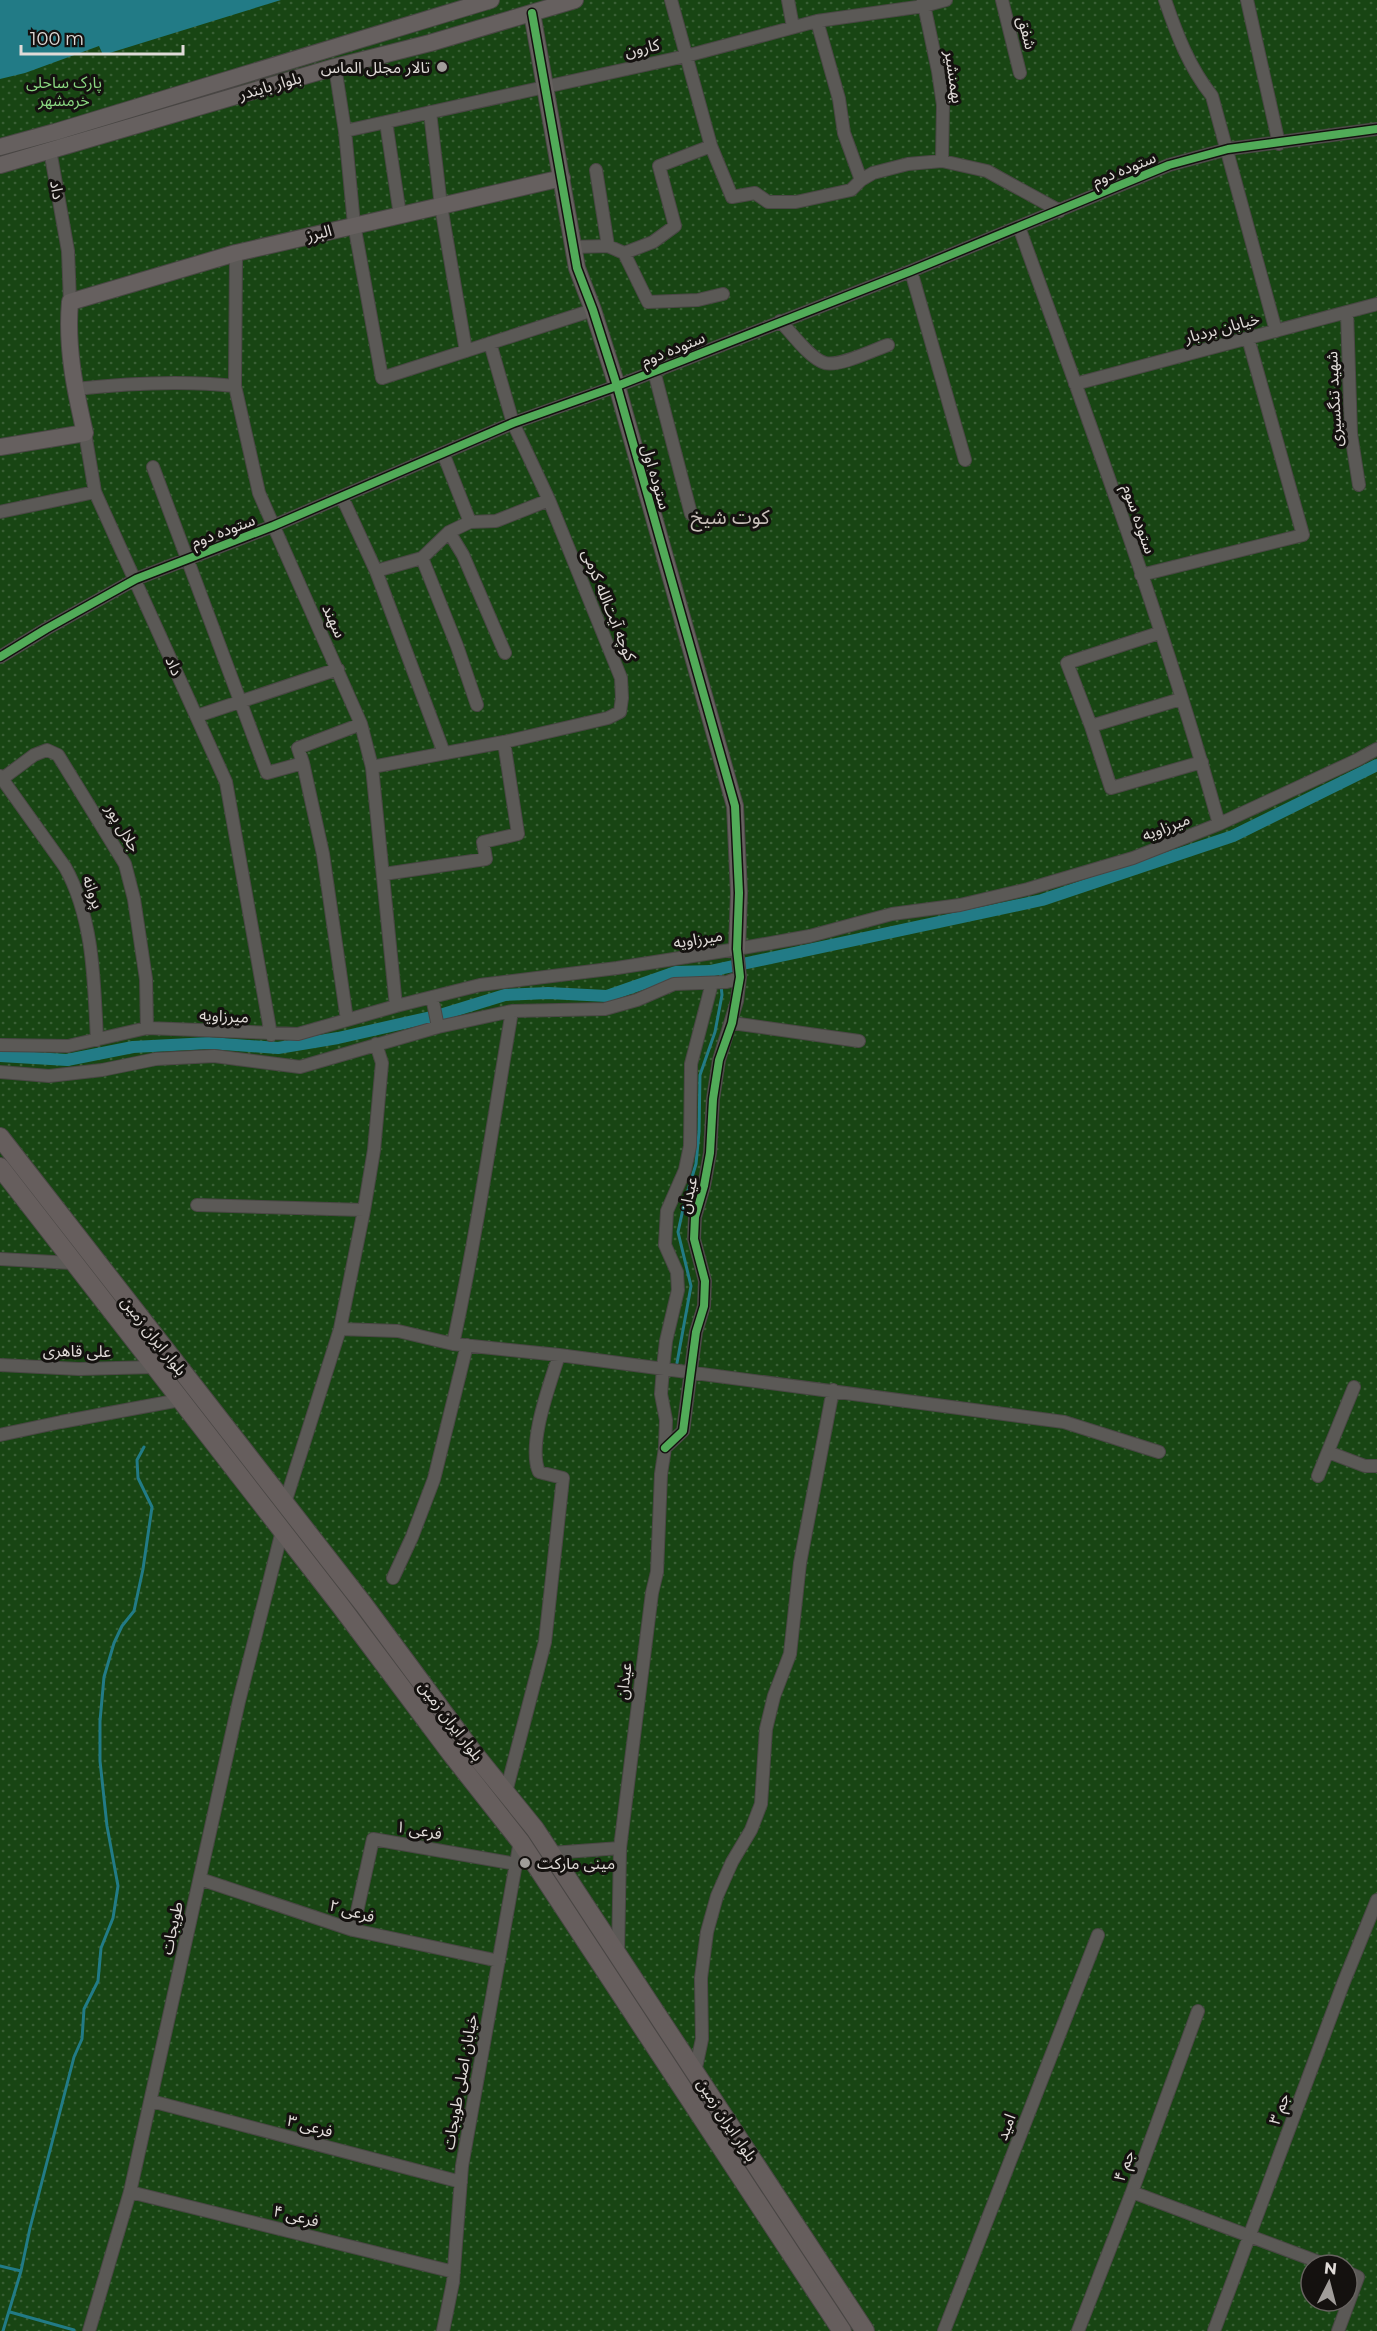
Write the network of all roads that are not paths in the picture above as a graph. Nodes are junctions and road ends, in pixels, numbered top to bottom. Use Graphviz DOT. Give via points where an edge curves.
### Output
graph roads {
  1 [pos="491,0"];
  2 [pos="575,0"];
  3 [pos="671,0"];
  4 [pos="788,0"];
  5 [pos="946,0"];
  6 [pos="1002,0"];
  7 [pos="1165,0"];
  8 [pos="1246,0"];
  9 [pos="923,3"];
  10 [pos="532,13"];
  11 [pos="818,21"];
  12 [pos="793,27"];
  13 [pos="686,56"];
  14 [pos="294,58"];
  15 [pos="335,67"];
  16 [pos="1020,73"];
  17 [pos="300,77"];
  18 [pos="544,87"];
  19 [pos="430,112"];
  20 [pos="386,122"];
  21 [pos="1377,129"];
  22 [pos="345,131"];
  23 [pos="1279,144"];
  24 [pos="711,146"];
  25 [pos="0,147"];
  26 [pos="1228,149"];
  27 [pos="50,150"];
  28 [pos="942,161"];
  29 [pos="0,165"];
  30 [pos="596,170"];
  31 [pos="562,178"];
  32 [pos="861,180"];
  33 [pos="441,206"];
  34 [pos="1060,211"];
  35 [pos="400,214"];
  36 [pos="354,224"];
  37 [pos="1019,227"];
  38 [pos="608,246"];
  39 [pos="573,247"];
  40 [pos="624,253"];
  41 [pos="236,254"];
  42 [pos="911,271"];
  43 [pos="723,294"];
  44 [pos="74,301"];
  45 [pos="1377,304"];
  46 [pos="593,310"];
  47 [pos="1347,312"];
  48 [pos="780,321"];
  49 [pos="1276,331"];
  50 [pos="1248,338"];
  51 [pos="490,343"];
  52 [pos="888,345"];
  53 [pos="466,351"];
  54 [pos="654,371"];
  55 [pos="1075,384"];
  56 [pos="235,386"];
  57 [pos="616,386"];
  58 [pos="75,389"];
  59 [pos="513,423"];
  60 [pos="85,433"];
  61 [pos="0,447"];
  62 [pos="443,453"];
  63 [pos="965,460"];
  64 [pos="153,467"];
  65 [pos="1359,485"];
  66 [pos="95,492"];
  67 [pos="342,497"];
  68 [pos="549,501"];
  69 [pos="0,512"];
  70 [pos="691,514"];
  71 [pos="470,522"];
  72 [pos="273,526"];
  73 [pos="449,532"];
  74 [pos="188,558"];
  75 [pos="422,558"];
  76 [pos="376,571"];
  77 [pos="1141,575"];
  78 [pos="136,579"];
  79 [pos="1160,633"];
  80 [pos="505,653"];
  81 [pos="0,657"];
  82 [pos="338,669"];
  83 [pos="1181,699"];
  84 [pos="242,701"];
  85 [pos="477,705"];
  86 [pos="197,716"];
  87 [pos="361,724"];
  88 [pos="1091,726"];
  89 [pos="504,742"];
  90 [pos="1377,749"];
  91 [pos="444,753"];
  92 [pos="1202,762"];
  93 [pos="303,763"];
  94 [pos="372,767"];
  95 [pos="1,777"];
  96 [pos="1219,824"];
  97 [pos="384,874"];
  98 [pos="737,952"];
  99 [pos="740,974"];
  100 [pos="718,983"];
  101 [pos="433,1002"];
  102 [pos="396,1006"];
  103 [pos="512,1011"];
  104 [pos="347,1020"];
  105 [pos="732,1023"];
  106 [pos="437,1025"];
  107 [pos="147,1028"];
  108 [pos="271,1035"];
  109 [pos="97,1040"];
  110 [pos="859,1041"];
  111 [pos="376,1044"];
  112 [pos="0,1045"];
  113 [pos="0,1072"];
  114 [pos="0,1137"];
  115 [pos="0,1167"];
  116 [pos="196,1205"];
  117 [pos="364,1210"];
  118 [pos="0,1259"];
  119 [pos="72,1263"];
  120 [pos="340,1329"];
  121 [pos="453,1344"];
  122 [pos="467,1346"];
  123 [pos="559,1355"];
  124 [pos="0,1365"];
  125 [pos="154,1367"];
  126 [pos="663,1368"];
  127 [pos="691,1372"];
  128 [pos="1354,1387"];
  129 [pos="833,1390"];
  130 [pos="180,1400"];
  131 [pos="0,1436"];
  132 [pos="665,1448"];
  133 [pos="1159,1452"];
  134 [pos="1328,1452"];
  135 [pos="1377,1466"];
  136 [pos="1318,1476"];
  137 [pos="285,1503"];
  138 [pos="282,1530"];
  139 [pos="393,1578"];
  140 [pos="506,1792"];
  141 [pos="520,1841"];
  142 [pos="620,1848"];
  143 [pos="551,1853"];
  144 [pos="516,1864"];
  145 [pos="200,1879"];
  146 [pos="1377,1900"];
  147 [pos="353,1930"];
  148 [pos="1098,1935"];
  149 [pos="618,1954"];
  150 [pos="499,1961"];
  151 [pos="1198,2011"];
  152 [pos="695,2072"];
  153 [pos="151,2101"];
  154 [pos="461,2182"];
  155 [pos="130,2192"];
  156 [pos="1132,2192"];
  157 [pos="1250,2237"];
  158 [pos="1299,2255"];
  159 [pos="454,2272"];
  160 [pos="1343,2313"];
  161 [pos="89,2331"];
  162 [pos="443,2331"];
  163 [pos="842,2331"];
  164 [pos="865,2331"];
  165 [pos="944,2331"];
  166 [pos="1078,2331"];
  167 [pos="1214,2331"];
  168 [pos="1338,2331"];
  1 -- 14 [label="street, بلوار بایندر"];
  2 -- 10 [label="street, بلوار بایندر"];
  3 -- 13 [label="street"];
  4 -- 12 [label="street"];
  5 -- 9 [label="street, کارون"];
  6 -- 16 [label="street, شفق"];
  7 -- 26 [label="street" via="1196,76 1212,96"];
  8 -- 23 [label="street"];
  9 -- 11 [label="street, کارون"];
  9 -- 28 [label="street, بهمنشیر" via="943,105"];
  10 -- 15 [label="street, بلوار بایندر"];
  10 -- 18 [label="street, ستوده اول"];
  11 -- 12 [label="street, کارون"];
  11 -- 32 [label="street" via="844,133"];
  12 -- 13 [label="street, کارون"];
  13 -- 18 [label="street, کارون"];
  13 -- 24 [label="street"];
  14 -- 17 [label="street"];
  14 -- 25 [label="street, بلوار بایندر"];
  15 -- 17 [label="street, بلوار بایندر"];
  15 -- 22 [label="street"];
  17 -- 27 [label="street, بلوار بایندر"];
  18 -- 19 [label="street, کارون"];
  18 -- 31 [label="street, ستوده اول"];
  19 -- 20 [label="street, کارون"];
  19 -- 33 [label="street"];
  20 -- 22 [label="street, کارون"];
  20 -- 35 [label="street"];
  21 -- 23 [label="street, ستوده دوم"];
  22 -- 36 [label="street"];
  23 -- 26 [label="street, ستوده دوم"];
  24 -- 32 [label="street" via="732,197 755,193 768,202 796,202 851,190"];
  24 -- 40 [label="street" via="659,166 675,226 653,242"];
  26 -- 34 [label="street, ستوده دوم" via="1169,165"];
  26 -- 49 [label="street"];
  27 -- 29 [label="street, بلوار بایندر"];
  27 -- 44 [label="street, داد"];
  28 -- 32 [label="street" via="908,164"];
  28 -- 34 [label="street" via="987,171"];
  30 -- 38 [label="street"];
  31 -- 33 [label="street, البرز"];
  31 -- 39 [label="street, ستوده اول"];
  33 -- 35 [label="street, البرز"];
  33 -- 53 [label="street"];
  34 -- 37 [label="street, ستوده دوم"];
  35 -- 36 [label="street, البرز"];
  36 -- 41 [label="street, البرز"];
  36 -- 53 [label="street" via="382,378"];
  37 -- 42 [label="street, ستوده دوم"];
  37 -- 55 [label="street, ستوده سوم"];
  38 -- 39 [label="street"];
  38 -- 40 [label="street"];
  39 -- 46 [label="street, ستوده اول"];
  40 -- 43 [label="street" via="648,302 698,300"];
  41 -- 44 [label="street, البرز"];
  41 -- 56 [label="street, سهند"];
  42 -- 48 [label="street, ستوده دوم"];
  42 -- 63 [label="street"];
  44 -- 58 [label="street, داد" via="67,330"];
  45 -- 47 [label="street, خیابان بردبار"];
  46 -- 51 [label="street"];
  46 -- 57 [label="street, ستوده اول"];
  47 -- 49 [label="street, خیابان بردبار"];
  47 -- 65 [label="street, شهید تنگسیری" via="1351,434"];
  48 -- 52 [label="street" via="812,356 824,363 836,364"];
  48 -- 54 [label="street, ستوده دوم"];
  49 -- 50 [label="street, خیابان بردبار"];
  50 -- 55 [label="street, خیابان بردبار"];
  50 -- 77 [label="street" via="1303,535"];
  51 -- 53 [label="street"];
  51 -- 59 [label="street, کوچه آیت‌الله کرمی"];
  54 -- 57 [label="street, ستوده دوم"];
  54 -- 70 [label="street"];
  55 -- 77 [label="street, ستوده سوم"];
  56 -- 58 [label="street" via="192,381"];
  56 -- 72 [label="street, سهند" via="259,493"];
  57 -- 59 [label="street, ستوده دوم"];
  57 -- 98 [label="street, ستوده اول" via="735,806"];
  58 -- 60 [label="street, داد"];
  59 -- 62 [label="street, ستوده دوم"];
  59 -- 68 [label="street, کوچه آیت‌الله کرمی"];
  60 -- 61 [label="street"];
  60 -- 66 [label="street, داد"];
  62 -- 67 [label="street, ستوده دوم"];
  62 -- 71 [label="street"];
  64 -- 74 [label="street"];
  66 -- 69 [label="street"];
  66 -- 78 [label="street, داد"];
  67 -- 72 [label="street, ستوده دوم"];
  67 -- 76 [label="street"];
  68 -- 71 [label="street" via="496,521"];
  68 -- 89 [label="street, کوچه آیت‌الله کرمی" via="621,678 620,712"];
  71 -- 73 [label="street"];
  72 -- 74 [label="street, ستوده دوم"];
  72 -- 82 [label="street, سهند"];
  73 -- 75 [label="street"];
  73 -- 80 [label="street" via="463,555"];
  74 -- 78 [label="street, ستوده دوم"];
  74 -- 84 [label="street"];
  75 -- 76 [label="street"];
  75 -- 85 [label="street"];
  76 -- 91 [label="street"];
  77 -- 79 [label="street, ستوده سوم"];
  78 -- 81 [label="street, ستوده دوم"];
  78 -- 86 [label="street, داد"];
  79 -- 83 [label="street, ستوده سوم"];
  79 -- 88 [label="street" via="1066,663"];
  82 -- 84 [label="street"];
  82 -- 87 [label="street, سهند"];
  83 -- 88 [label="street"];
  83 -- 92 [label="street, ستوده سوم"];
  84 -- 86 [label="street"];
  84 -- 93 [label="street" via="267,772"];
  86 -- 108 [label="street, داد" via="226,782"];
  87 -- 93 [label="street" via="297,748"];
  87 -- 94 [label="street, سهند"];
  88 -- 92 [label="street" via="1111,788"];
  89 -- 91 [label="street, کوچه آیت‌الله کرمی"];
  89 -- 97 [label="street" via="518,834 483,842 486,859"];
  90 -- 96 [label="street, میرزاویه"];
  91 -- 94 [label="street, کوچه آیت‌الله کرمی"];
  92 -- 96 [label="street, ستوده سوم"];
  93 -- 104 [label="street" via="323,854"];
  94 -- 97 [label="street, سهند"];
  95 -- 107 [label="street, جلال پور" via="34,755 47,750 58,755 125,864 146,979"];
  95 -- 109 [label="street, پروانه" via="74,883 87,928"];
  96 -- 98 [label="street, میرزاویه" via="1133,858 1022,890 960,905 892,914"];
  97 -- 102 [label="street, سهند"];
  98 -- 99 [label="street, عیدان"];
  98 -- 101 [label="street, میرزاویه" via="480,986"];
  99 -- 100 [label="street"];
  99 -- 105 [label="street, عیدان"];
  100 -- 103 [label="street" via="674,984 605,1009"];
  100 -- 126 [label="street, عیدان" via="691,1064 690,1146 685,1170 667,1210 665,1245 677,1272 678,1290"];
  101 -- 102 [label="street, میرزاویه"];
  101 -- 106 [label="street"];
  102 -- 104 [label="street, میرزاویه"];
  103 -- 106 [label="street"];
  103 -- 121 [label="street" via="473,1251"];
  104 -- 108 [label="street, میرزاویه" via="298,1034"];
  105 -- 110 [label="street"];
  105 -- 127 [label="street, عیدان" via="719,1060 710,1153 695,1217 694,1239 705,1281"];
  106 -- 111 [label="street"];
  107 -- 108 [label="street, میرزاویه"];
  107 -- 109 [label="street, میرزاویه"];
  109 -- 112 [label="street, میرزاویه" via="68,1046"];
  111 -- 113 [label="street" via="300,1067 214,1056 156,1059 49,1076"];
  111 -- 117 [label="street" via="382,1063"];
  114 -- 137 [label="main road, بلوار ایران زمین"];
  115 -- 119 [label="main road, بلوار ایران زمین"];
  116 -- 117 [label="street"];
  117 -- 120 [label="street"];
  118 -- 119 [label="street"];
  119 -- 125 [label="main road, بلوار ایران زمین"];
  120 -- 121 [label="street" via="398,1331"];
  120 -- 137 [label="street"];
  121 -- 122 [label="street"];
  122 -- 123 [label="street"];
  122 -- 139 [label="street" via="434,1479"];
  123 -- 126 [label="street"];
  123 -- 140 [label="street" via="540,1413 534,1462 538,1472 563,1478 545,1642"];
  124 -- 125 [label="street, علی قاهری"];
  125 -- 130 [label="main road, بلوار ایران زمین"];
  126 -- 127 [label="street"];
  126 -- 132 [label="street, عیدان"];
  127 -- 129 [label="street"];
  127 -- 132 [label="street, عیدان" via="683,1431"];
  128 -- 134 [label="street"];
  129 -- 133 [label="street" via="1064,1422"];
  129 -- 152 [label="street" via="800,1563 790,1654 766,1729 761,1803 717,1896 707,1932 701,1978 702,2039"];
  130 -- 131 [label="street"];
  130 -- 138 [label="main road, بلوار ایران زمین"];
  132 -- 142 [label="street, عیدان" via="657,1572"];
  134 -- 135 [label="street" via="1365,1466"];
  134 -- 136 [label="street"];
  137 -- 140 [label="main road, بلوار ایران زمین"];
  138 -- 141 [label="main road, بلوار ایران زمین"];
  138 -- 145 [label="street, طویجات"];
  140 -- 143 [label="main road, بلوار ایران زمین"];
  141 -- 144 [label="street, خیابان اصلی طویجات"];
  141 -- 163 [label="main road, بلوار ایران زمین"];
  142 -- 143 [label="street"];
  142 -- 149 [label="street, عیدان"];
  143 -- 149 [label="main road, بلوار ایران زمین"];
  144 -- 147 [label="street, فرعی ۱" via="373,1839"];
  144 -- 150 [label="street, خیابان اصلی طویجات"];
  145 -- 147 [label="street, فرعی ۲"];
  145 -- 153 [label="street, طویجات"];
  146 -- 157 [label="street, جم ۳"];
  147 -- 150 [label="street, فرعی ۲"];
  148 -- 165 [label="street, امید"];
  149 -- 152 [label="main road, بلوار ایران زمین"];
  150 -- 154 [label="street, خیابان اصلی طویجات"];
  151 -- 156 [label="street, جم ۴"];
  152 -- 164 [label="main road, بلوار ایران زمین"];
  153 -- 154 [label="street, فرعی ۳"];
  153 -- 155 [label="street, طویجات"];
  154 -- 159 [label="street, خیابان اصلی طویجات"];
  155 -- 159 [label="street, فرعی ۴"];
  155 -- 161 [label="street, طویجات"];
  156 -- 157 [label="street"];
  156 -- 166 [label="street, جم ۴"];
  157 -- 158 [label="street"];
  157 -- 167 [label="street, جم ۳"];
  159 -- 162 [label="street, خیابان اصلی طویجات"];
  160 -- 168 [label="street"];
}
